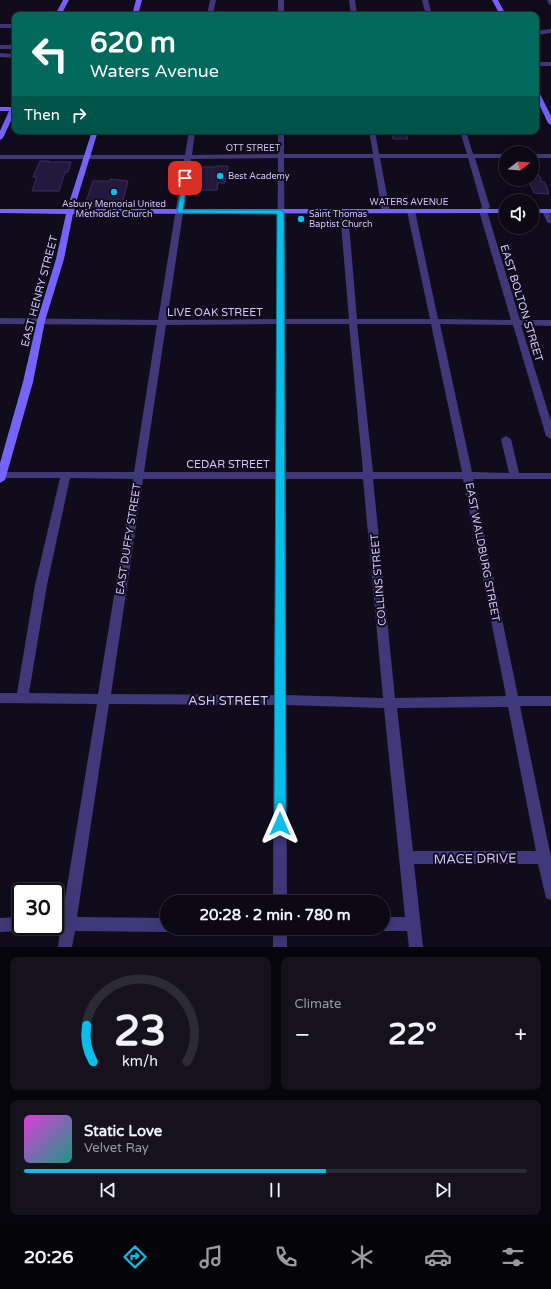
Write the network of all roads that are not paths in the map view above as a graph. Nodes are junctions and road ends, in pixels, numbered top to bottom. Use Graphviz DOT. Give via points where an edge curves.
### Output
graph roads {
  1 [pos="66,0"];
  2 [pos="139,0"];
  3 [pos="213,0"];
  4 [pos="281,0"];
  5 [pos="352,0"];
  6 [pos="425,0"];
  7 [pos="495,0"];
  8 [pos="550,0"];
  9 [pos="551,3"];
  10 [pos="60,12"];
  11 [pos="136,12"];
  12 [pos="211,12"];
  13 [pos="281,12"];
  14 [pos="354,12"];
  15 [pos="428,12"];
  16 [pos="501,12"];
  17 [pos="0,26"];
  18 [pos="12,26"];
  19 [pos="551,31"];
  20 [pos="539,33"];
  21 [pos="0,47"];
  22 [pos="12,48"];
  23 [pos="0,55"];
  24 [pos="12,56"];
  25 [pos="539,64"];
  26 [pos="551,64"];
  27 [pos="539,98"];
  28 [pos="12,108"];
  29 [pos="539,108"];
  30 [pos="544,108"];
  31 [pos="551,108"];
  32 [pos="0,109"];
  33 [pos="12,112"];
  34 [pos="551,123"];
  35 [pos="94,134"];
  36 [pos="192,134"];
  37 [pos="281,134"];
  38 [pos="373,134"];
  39 [pos="464,134"];
  40 [pos="0,138"];
  41 [pos="378,156"];
  42 [pos="470,156"];
  43 [pos="499,156"];
  44 [pos="539,156"];
  45 [pos="551,156"];
  46 [pos="0,157"];
  47 [pos="87,157"];
  48 [pos="188,157"];
  49 [pos="281,157"];
  50 [pos="0,211"];
  51 [pos="70,211"];
  52 [pos="386,211"];
  53 [pos="411,211"];
  54 [pos="483,211"];
  55 [pos="499,211"];
  56 [pos="549,211"];
  57 [pos="180,212"];
  58 [pos="281,212"];
  59 [pos="344,212"];
  60 [pos="551,222"];
  61 [pos="0,321"];
  62 [pos="40,321"];
  63 [pos="353,321"];
  64 [pos="281,322"];
  65 [pos="162,323"];
  66 [pos="436,323"];
  67 [pos="516,323"];
  68 [pos="551,323"];
  69 [pos="551,436"];
  70 [pos="506,439"];
  71 [pos="66,476"];
  72 [pos="138,476"];
  73 [pos="368,476"];
  74 [pos="515,476"];
  75 [pos="551,476"];
  76 [pos="0,477"];
  77 [pos="280,477"];
  78 [pos="468,477"];
  79 [pos="0,698"];
  80 [pos="22,698"];
  81 [pos="104,700"];
  82 [pos="280,700"];
  83 [pos="551,701"];
  84 [pos="514,702"];
  85 [pos="390,703"];
  86 [pos="544,857"];
  87 [pos="406,858"];
  88 [pos="551,893"];
  89 [pos="280,895"];
  90 [pos="64,913"];
  91 [pos="0,924"];
  92 [pos="12,924"];
  93 [pos="64,924"];
  94 [pos="390,924"];
  95 [pos="414,924"];
  96 [pos="160,925"];
  97 [pos="63,935"];
  98 [pos="280,935"];
  99 [pos="64,947"];
  100 [pos="280,947"];
  101 [pos="416,947"];
  1 -- 10 [label="main road"];
  2 -- 11 [label="main road"];
  3 -- 12 [label="street"];
  4 -- 13 [label="street"];
  5 -- 14 [label="street"];
  6 -- 15 [label="street"];
  7 -- 16 [label="main road"];
  8 -- 9 [label="street"];
  17 -- 18 [label="street"];
  19 -- 20 [label="street"];
  21 -- 22 [label="street"];
  23 -- 24 [label="street"];
  25 -- 26 [label="street"];
  27 -- 30 [label="main road"];
  28 -- 32 [label="main road"];
  29 -- 30 [label="main road"];
  30 -- 31 [label="main road"];
  30 -- 34 [label="main road"];
  33 -- 40 [label="main road"];
  35 -- 47 [label="main road, EAST HENRY STREET"];
  36 -- 48 [label="street, EAST DUFFY STREET"];
  37 -- 49 [label="street"];
  38 -- 41 [label="street"];
  39 -- 42 [label="street, EAST BOLTON STREET"];
  41 -- 42 [label="street, OTT STREET"];
  41 -- 49 [label="street, OTT STREET"];
  41 -- 52 [label="street"];
  42 -- 43 [label="street, OTT STREET"];
  42 -- 54 [label="street, EAST BOLTON STREET" via="486,208"];
  44 -- 45 [label="street"];
  46 -- 47 [label="street, OTT STREET"];
  47 -- 48 [label="street, OTT STREET"];
  47 -- 51 [label="main road, EAST HENRY STREET"];
  48 -- 49 [label="street, OTT STREET"];
  48 -- 57 [label="street, EAST DUFFY STREET"];
  49 -- 58 [label="street"];
  50 -- 51 [label="main road, WATERS AVENUE"];
  51 -- 57 [label="main road, WATERS AVENUE"];
  51 -- 62 [label="main road, EAST HENRY STREET" via="60,259"];
  52 -- 53 [label="main road, WATERS AVENUE"];
  52 -- 59 [label="main road, WATERS AVENUE"];
  53 -- 54 [label="main road, WATERS AVENUE"];
  53 -- 66 [label="street, EAST WALDBURG STREET"];
  54 -- 55 [label="main road, WATERS AVENUE"];
  54 -- 67 [label="street, EAST BOLTON STREET"];
  56 -- 60 [label="street"];
  57 -- 58 [label="main road, WATERS AVENUE"];
  57 -- 65 [label="street, EAST DUFFY STREET"];
  58 -- 59 [label="main road, WATERS AVENUE"];
  58 -- 64 [label="street"];
  59 -- 63 [label="street, COLLINS STREET"];
  61 -- 62 [label="street, LIVE OAK STREET"];
  62 -- 65 [label="street, LIVE OAK STREET"];
  62 -- 76 [label="main road, EAST HENRY STREET" via="28,382"];
  63 -- 64 [label="street, LIVE OAK STREET"];
  63 -- 66 [label="street, LIVE OAK STREET"];
  63 -- 73 [label="street, COLLINS STREET"];
  64 -- 65 [label="street, LIVE OAK STREET"];
  64 -- 77 [label="street"];
  65 -- 72 [label="street, EAST DUFFY STREET"];
  66 -- 67 [label="street, LIVE OAK STREET"];
  66 -- 78 [label="street, EAST WALDBURG STREET"];
  67 -- 68 [label="street, LIVE OAK STREET"];
  67 -- 69 [label="street, EAST BOLTON STREET"];
  70 -- 74 [label="street"];
  71 -- 72 [label="street, CEDAR STREET"];
  71 -- 76 [label="street, CEDAR STREET"];
  71 -- 80 [label="street" via="41,585"];
  72 -- 77 [label="street, CEDAR STREET"];
  72 -- 81 [label="street, EAST DUFFY STREET"];
  73 -- 77 [label="street, CEDAR STREET"];
  73 -- 78 [label="street, CEDAR STREET"];
  73 -- 85 [label="street, COLLINS STREET"];
  74 -- 75 [label="street, CEDAR STREET"];
  74 -- 78 [label="street, CEDAR STREET"];
  77 -- 82 [label="street"];
  78 -- 84 [label="street, EAST WALDBURG STREET"];
  79 -- 80 [label="street, ASH STREET"];
  80 -- 81 [label="street, ASH STREET"];
  81 -- 82 [label="street, ASH STREET"];
  81 -- 90 [label="street, EAST DUFFY STREET"];
  82 -- 85 [label="street, ASH STREET"];
  82 -- 89 [label="street"];
  83 -- 84 [label="street, ASH STREET"];
  84 -- 85 [label="street, ASH STREET"];
  84 -- 86 [label="street, EAST WALDBURG STREET"];
  85 -- 87 [label="street, COLLINS STREET"];
  86 -- 87 [label="street, MACE DRIVE"];
  86 -- 88 [label="street, EAST WALDBURG STREET"];
  87 -- 95 [label="street, COLLINS STREET"];
  91 -- 92 [label="street"];
  93 -- 96 [label="street"];
  94 -- 95 [label="street"];
  95 -- 101 [label="street, COLLINS STREET"];
  97 -- 99 [label="street, EAST DUFFY STREET"];
  98 -- 100 [label="street"];
}
